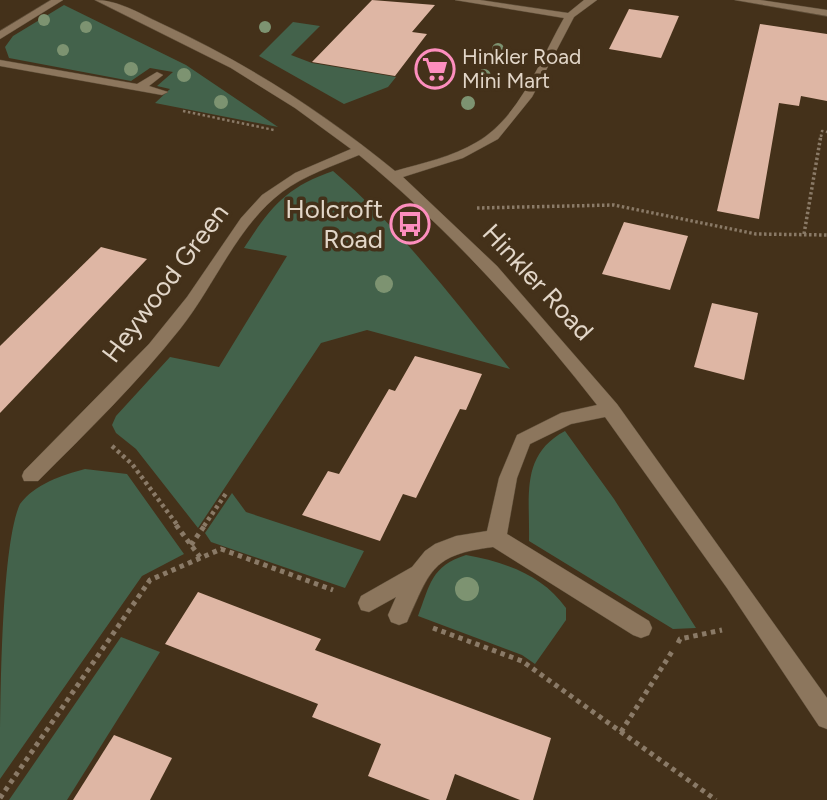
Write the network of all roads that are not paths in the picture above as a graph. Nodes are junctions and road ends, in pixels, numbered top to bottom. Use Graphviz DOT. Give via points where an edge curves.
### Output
graph roads {
  1 [pos="58,0"];
  2 [pos="100,0"];
  3 [pos="460,0"];
  4 [pos="593,0"];
  5 [pos="740,0"];
  6 [pos="827,13"];
  7 [pos="570,16"];
  8 [pos="0,36"];
  9 [pos="0,63"];
  10 [pos="156,75"];
  11 [pos="139,88"];
  12 [pos="162,92"];
  13 [pos="361,149"];
  14 [pos="393,176"];
  15 [pos="611,409"];
  16 [pos="31,477"];
  17 [pos="496,538"];
  18 [pos="417,574"];
  19 [pos="369,603"];
  20 [pos="399,615"];
  21 [pos="640,628"];
  22 [pos="827,718"];
  1 -- 8 [label="street"];
  2 -- 13 [label="street, Hinkler Road" via="250,76"];
  3 -- 7 [label="street"];
  4 -- 7 [label="street"];
  5 -- 6 [label="street"];
  7 -- 14 [label="street" via="512,117 494,136 464,153"];
  9 -- 11 [label="street"];
  10 -- 11 [label="street"];
  11 -- 12 [label="street"];
  13 -- 14 [label="street, Hinkler Road"];
  13 -- 16 [label="street, Heywood Green" via="299,176 268,197 135,371"];
  14 -- 15 [label="street, Hinkler Road" via="480,256 538,318"];
  15 -- 17 [label="street" via="567,418 523,440 508,478"];
  15 -- 22 [label="street, Hinkler Road" via="763,620"];
  17 -- 18 [label="street" via="462,542 435,552"];
  17 -- 21 [label="street"];
  18 -- 19 [label="street"];
  18 -- 20 [label="street"];
}
